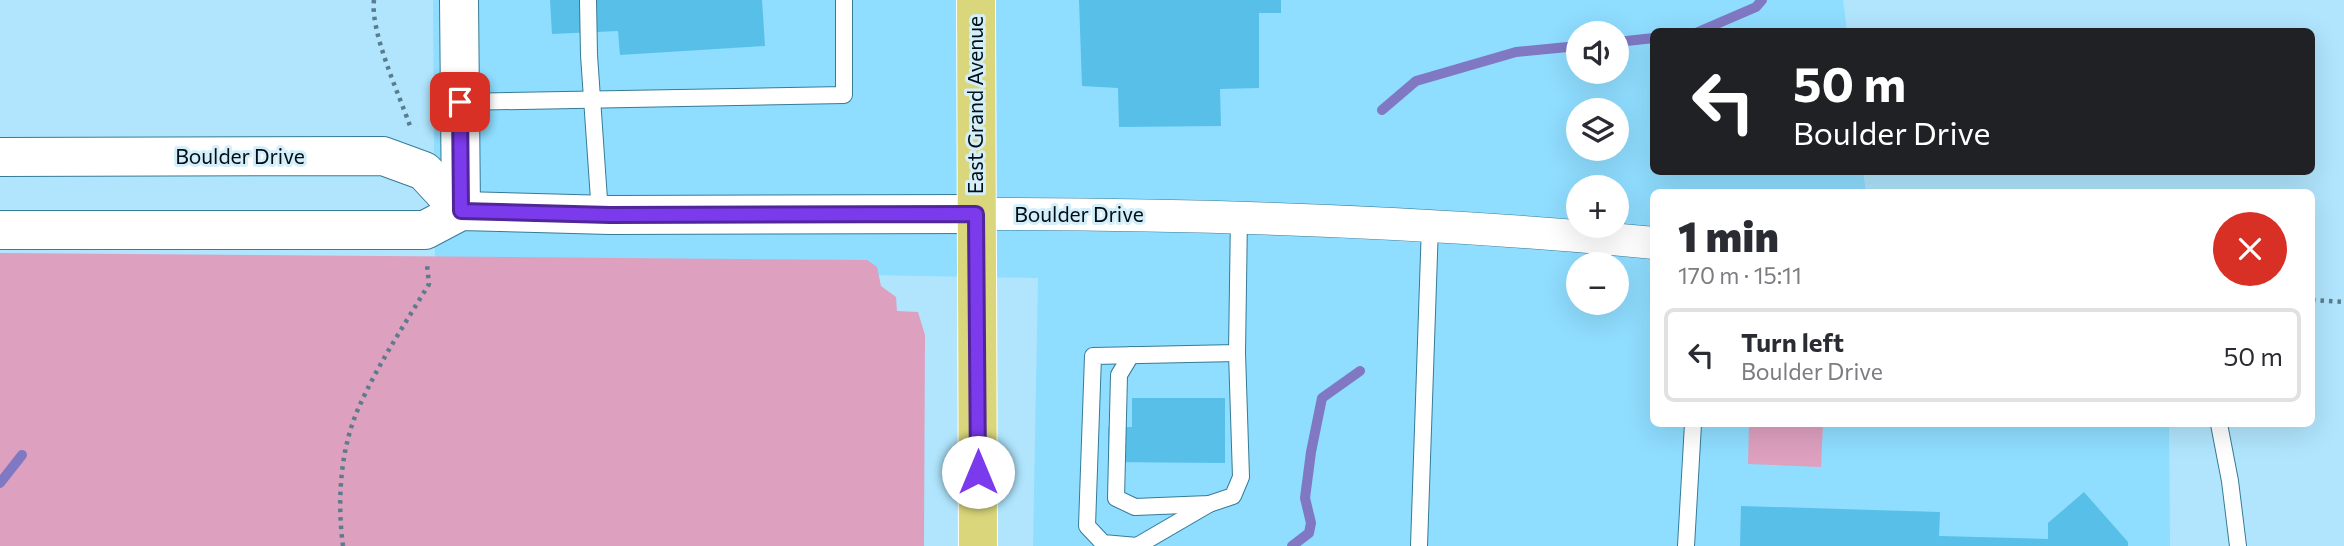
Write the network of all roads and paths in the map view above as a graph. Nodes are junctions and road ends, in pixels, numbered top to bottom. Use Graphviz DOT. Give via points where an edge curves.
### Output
graph roads {
  1 [pos="374,0"];
  2 [pos="459,0"];
  3 [pos="588,0"];
  4 [pos="844,0"];
  5 [pos="976,0"];
  6 [pos="593,99"];
  7 [pos="460,102"];
  8 [pos="0,157"];
  9 [pos="424,171"];
  10 [pos="461,211"];
  11 [pos="600,214"];
  12 [pos="976,214"];
  13 [pos="1239,216"];
  14 [pos="1430,225"];
  15 [pos="0,230"];
  16 [pos="425,230"];
  17 [pos="1650,243"];
  18 [pos="2315,300"];
  19 [pos="2344,302"];
  20 [pos="1237,353"];
  21 [pos="1131,355"];
  22 [pos="1693,427"];
  23 [pos="2220,427"];
  24 [pos="1209,504"];
  25 [pos="343,546"];
  26 [pos="978,546"];
  27 [pos="1419,546"];
  28 [pos="1686,546"];
  29 [pos="2238,546"];
  1 -- 9 [label="path" via="382,46"];
  2 -- 7 [label="street"];
  3 -- 6 [label="lane"];
  4 -- 6 [label="lane" via="844,95"];
  5 -- 12 [label="main road, East Grand Avenue"];
  6 -- 7 [label="lane"];
  6 -- 11 [label="lane"];
  7 -- 10 [label="street"];
  8 -- 9 [label="street, Boulder Drive" via="383,156"];
  9 -- 10 [label="street, Boulder Drive"];
  10 -- 11 [label="street, Boulder Drive"];
  10 -- 16 [label="street, Boulder Drive"];
  11 -- 12 [label="street, Boulder Drive"];
  12 -- 13 [label="street, Boulder Drive"];
  12 -- 26 [label="main road, East Grand Avenue"];
  13 -- 14 [label="street, Boulder Drive"];
  13 -- 20 [label="lane"];
  14 -- 17 [label="street, Boulder Drive"];
  14 -- 27 [label="lane"];
  15 -- 16 [label="street, Boulder Drive"];
  16 -- 25 [label="path" via="429,284 358,408 343,463"];
  18 -- 19 [label="path"];
  20 -- 21 [label="lane"];
  20 -- 24 [label="lane" via="1241,477 1233,496"];
  21 -- 24 [label="lane" via="1119,375 1116,498 1135,508"];
  21 -- 24 [label="lane" via="1093,356 1087,526 1103,543 1137,546"];
  22 -- 28 [label="lane"];
  23 -- 29 [label="lane"];
}
